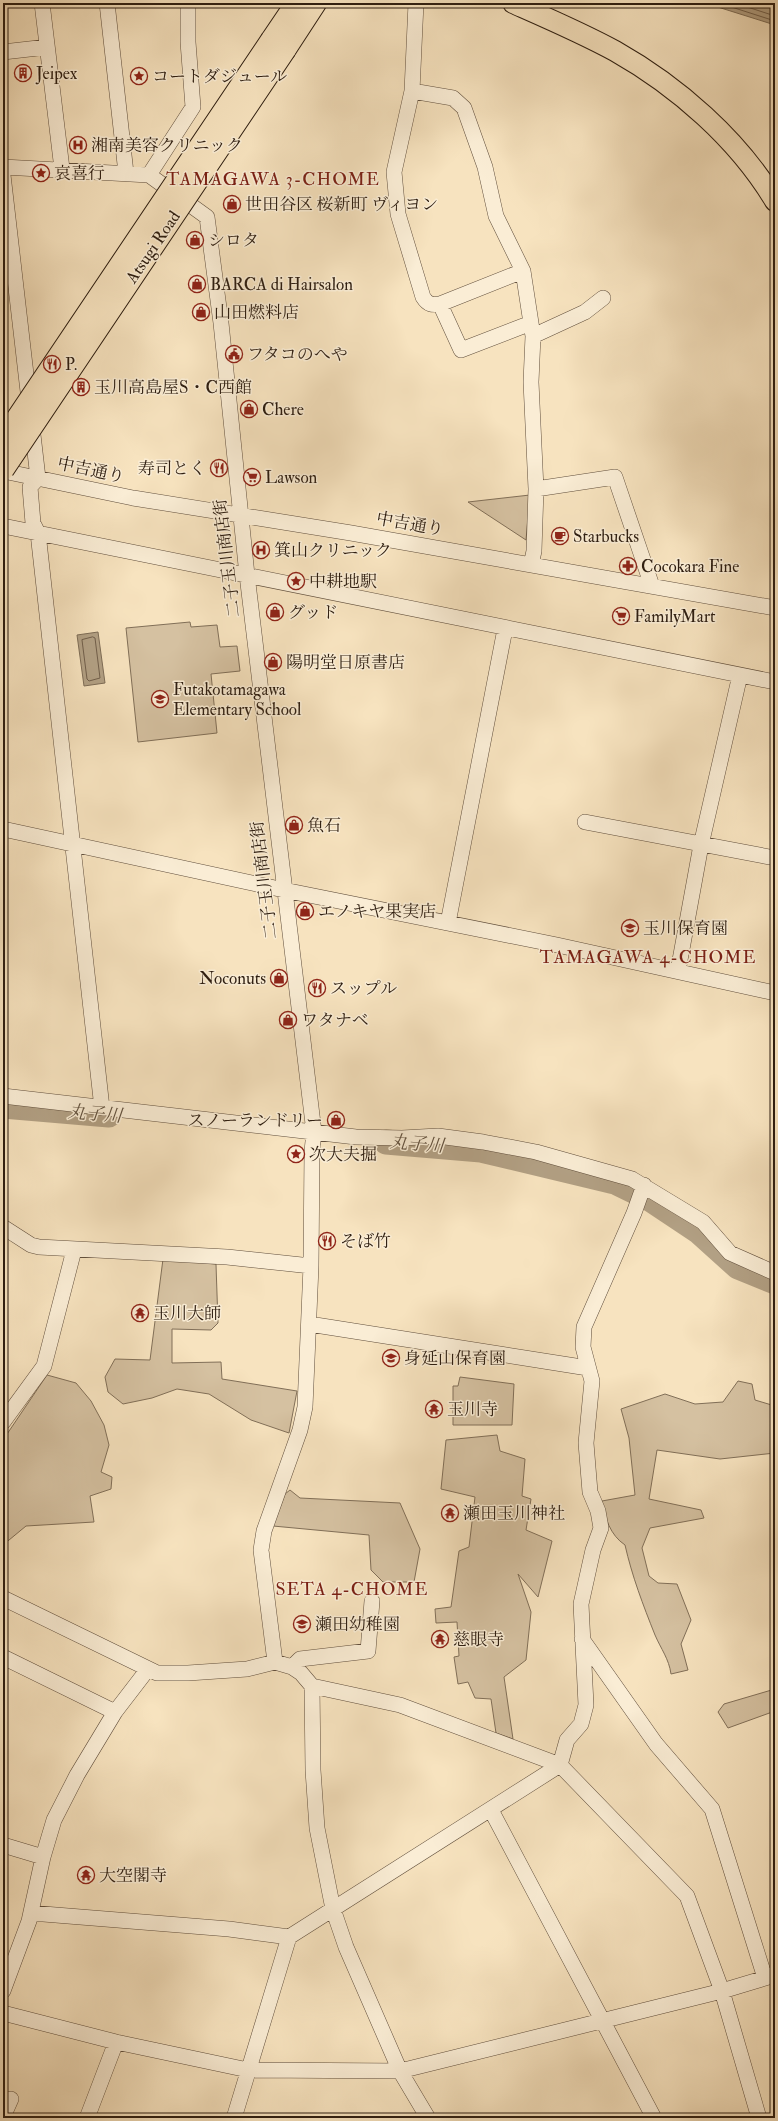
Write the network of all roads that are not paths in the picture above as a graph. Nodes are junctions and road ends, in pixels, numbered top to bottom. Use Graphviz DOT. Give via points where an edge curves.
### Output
graph roads {
  1 [pos="42,3"];
  2 [pos="107,3"];
  3 [pos="188,3"];
  4 [pos="297,3"];
  5 [pos="315,3"];
  6 [pos="416,3"];
  7 [pos="513,3"];
  8 [pos="47,47"];
  9 [pos="3,52"];
  10 [pos="412,92"];
  11 [pos="3,167"];
  12 [pos="62,169"];
  13 [pos="126,173"];
  14 [pos="3,175"];
  15 [pos="150,175"];
  16 [pos="775,201"];
  17 [pos="523,271"];
  18 [pos="603,298"];
  19 [pos="440,304"];
  20 [pos="532,329"];
  21 [pos="3,440"];
  22 [pos="3,470"];
  23 [pos="38,478"];
  24 [pos="536,489"];
  25 [pos="240,515"];
  26 [pos="3,526"];
  27 [pos="38,533"];
  28 [pos="531,565"];
  29 [pos="247,575"];
  30 [pos="652,586"];
  31 [pos="775,608"];
  32 [pos="505,628"];
  33 [pos="740,675"];
  34 [pos="775,682"];
  35 [pos="586,822"];
  36 [pos="3,829"];
  37 [pos="71,844"];
  38 [pos="701,845"];
  39 [pos="775,858"];
  40 [pos="284,890"];
  41 [pos="448,923"];
  42 [pos="678,971"];
  43 [pos="775,993"];
  44 [pos="3,1096"];
  45 [pos="102,1108"];
  46 [pos="314,1133"];
  47 [pos="643,1189"];
  48 [pos="3,1227"];
  49 [pos="74,1250"];
  50 [pos="311,1266"];
  51 [pos="775,1273"];
  52 [pos="309,1324"];
  53 [pos="588,1368"];
  54 [pos="3,1422"];
  55 [pos="3,1598"];
  56 [pos="372,1601"];
  57 [pos="582,1639"];
  58 [pos="3,1657"];
  59 [pos="275,1662"];
  60 [pos="292,1667"];
  61 [pos="148,1668"];
  62 [pos="312,1686"];
  63 [pos="115,1712"];
  64 [pos="560,1765"];
  65 [pos="491,1810"];
  66 [pos="3,1845"];
  67 [pos="43,1857"];
  68 [pos="333,1909"];
  69 [pos="31,1913"];
  70 [pos="289,1937"];
  71 [pos="772,1979"];
  72 [pos="722,1991"];
  73 [pos="3,1992"];
  74 [pos="3,2013"];
  75 [pos="602,2021"];
  76 [pos="116,2042"];
  77 [pos="248,2070"];
  78 [pos="400,2071"];
  79 [pos="11,2098"];
  80 [pos="3,2117"];
  81 [pos="87,2118"];
  82 [pos="234,2118"];
  83 [pos="428,2118"];
  84 [pos="654,2118"];
  85 [pos="759,2118"];
  1 -- 8 [label="street"];
  2 -- 13 [label="street"];
  3 -- 15 [label="street" via="193,107"];
  4 -- 21 [label="highway, Atsugi Road, bridge"];
  5 -- 22 [label="highway, Atsugi Road, bridge"];
  6 -- 10 [label="street"];
  7 -- 16 [label="main road" via="614,50 662,82 696,109 728,140 761,178"];
  8 -- 9 [label="street"];
  8 -- 12 [label="street"];
  10 -- 17 [label="street" via="453,98 464,108 485,167 496,216"];
  10 -- 19 [label="street" via="394,172 398,214 423,297 431,305"];
  11 -- 12 [label="street"];
  12 -- 13 [label="street"];
  13 -- 15 [label="street"];
  14 -- 23 [label="street"];
  15 -- 25 [label="street, 二子玉川商店街" via="207,217"];
  17 -- 19 [label="street"];
  17 -- 20 [label="street"];
  18 -- 20 [label="street" via="585,312"];
  19 -- 20 [label="street" via="461,350"];
  20 -- 24 [label="street" via="531,382"];
  22 -- 23 [label="street, 中吉通り"];
  23 -- 25 [label="street, 中吉通り" via="133,498"];
  23 -- 27 [label="street" via="30,487 33,523"];
  24 -- 28 [label="street" via="534,551"];
  24 -- 30 [label="street" via="615,477"];
  25 -- 28 [label="street, 中吉通り"];
  25 -- 29 [label="street, 二子玉川商店街"];
  26 -- 27 [label="street"];
  27 -- 29 [label="street"];
  27 -- 37 [label="street"];
  28 -- 30 [label="street, 中吉通り"];
  29 -- 32 [label="street"];
  29 -- 40 [label="street, 二子玉川商店街"];
  30 -- 31 [label="street, 中吉通り"];
  32 -- 33 [label="street"];
  32 -- 41 [label="street"];
  33 -- 34 [label="street"];
  33 -- 38 [label="street"];
  35 -- 38 [label="street"];
  36 -- 37 [label="street"];
  37 -- 40 [label="street"];
  37 -- 45 [label="street" via="95,1031"];
  38 -- 39 [label="street"];
  38 -- 42 [label="street"];
  40 -- 41 [label="street"];
  40 -- 46 [label="street, 二子玉川商店街"];
  41 -- 42 [label="street"];
  42 -- 43 [label="street"];
  44 -- 45 [label="street"];
  45 -- 46 [label="street"];
  46 -- 47 [label="street" via="356,1137 438,1136 483,1142 594,1167 632,1179"];
  46 -- 50 [label="street, 二子玉川商店街"];
  47 -- 51 [label="street" via="703,1222 730,1252"];
  47 -- 53 [label="street" via="584,1327 583,1347"];
  48 -- 49 [label="street" via="31,1245"];
  49 -- 50 [label="street" via="227,1257"];
  49 -- 54 [label="street" via="44,1366"];
  50 -- 52 [label="street, 二子玉川商店街"];
  52 -- 53 [label="street"];
  52 -- 59 [label="street, 二子玉川商店街" via="304,1415 264,1531 261,1550"];
  53 -- 57 [label="street" via="592,1381 586,1443 590,1492 598,1511 601,1528 593,1550 581,1604"];
  55 -- 61 [label="street"];
  56 -- 60 [label="street" via="368,1651 300,1659"];
  57 -- 64 [label="street" via="586,1704 581,1724 567,1740"];
  57 -- 71 [label="street" via="656,1744 712,1809"];
  58 -- 63 [label="street"];
  59 -- 60 [label="street"];
  59 -- 61 [label="street" via="247,1669 188,1673 157,1673"];
  60 -- 62 [label="street"];
  61 -- 63 [label="street"];
  62 -- 64 [label="street" via="400,1705"];
  62 -- 68 [label="street" via="317,1828"];
  63 -- 67 [label="street" via="77,1775 54,1820"];
  64 -- 65 [label="street"];
  64 -- 72 [label="street" via="687,1896"];
  65 -- 68 [label="street"];
  65 -- 75 [label="street"];
  66 -- 67 [label="street"];
  67 -- 69 [label="street"];
  68 -- 70 [label="street"];
  68 -- 78 [label="street" via="346,1947"];
  69 -- 70 [label="street" via="228,1929"];
  69 -- 73 [label="street"];
  70 -- 77 [label="street"];
  71 -- 72 [label="street"];
  72 -- 75 [label="street"];
  72 -- 85 [label="street"];
  74 -- 76 [label="street"];
  75 -- 78 [label="street"];
  75 -- 84 [label="street"];
  76 -- 77 [label="street"];
  76 -- 81 [label="street"];
  77 -- 78 [label="street"];
  77 -- 82 [label="street"];
  78 -- 83 [label="street"];
  79 -- 80 [label="street"];
}
